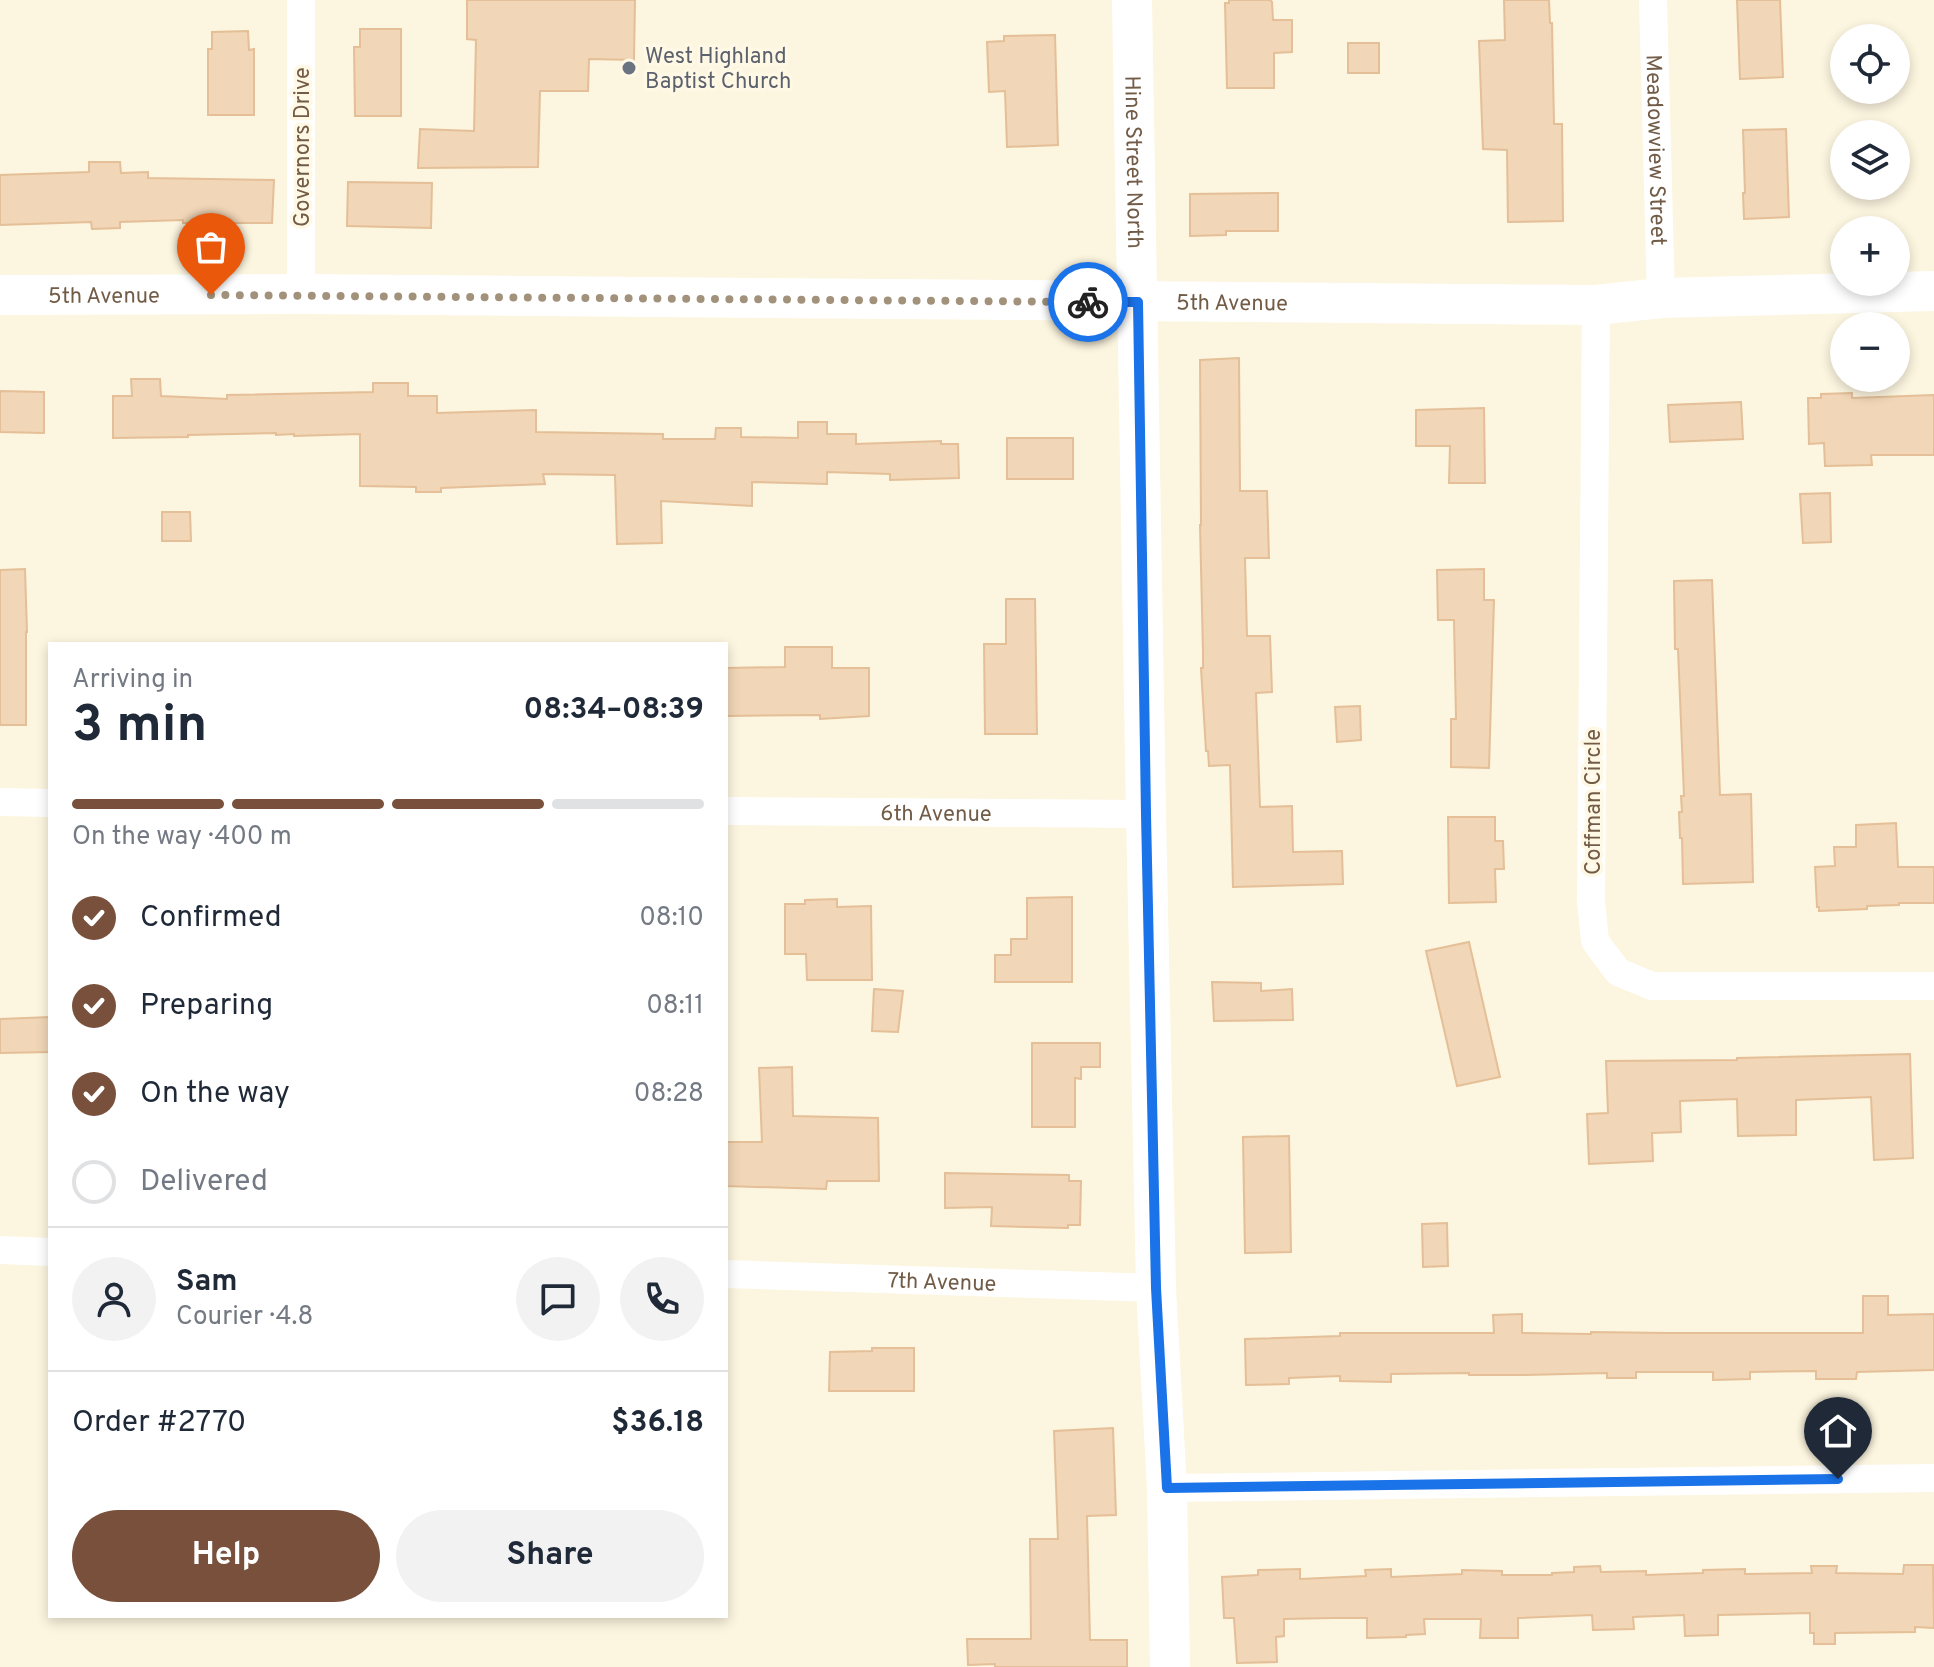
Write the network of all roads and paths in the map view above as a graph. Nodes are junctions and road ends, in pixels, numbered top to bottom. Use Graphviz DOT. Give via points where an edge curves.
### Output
graph roads {
  1 [pos="301,0"];
  2 [pos="1132,0"];
  3 [pos="1653,0"];
  4 [pos="1934,291"];
  5 [pos="301,294"];
  6 [pos="0,295"];
  7 [pos="1661,298"];
  8 [pos="1138,302"];
  9 [pos="1596,305"];
  10 [pos="0,802"];
  11 [pos="48,803"];
  12 [pos="728,811"];
  13 [pos="1146,814"];
  14 [pos="1934,986"];
  15 [pos="0,1250"];
  16 [pos="48,1252"];
  17 [pos="728,1274"];
  18 [pos="1156,1288"];
  19 [pos="1934,1478"];
  20 [pos="1167,1488"];
  21 [pos="1170,1667"];
  1 -- 5 [label="street, Governors Drive"];
  2 -- 8 [label="street, Hine Street North"];
  3 -- 7 [label="street, Meadowview Street"];
  4 -- 7 [label="street, 5th Avenue"];
  5 -- 6 [label="street, 5th Avenue"];
  5 -- 8 [label="street, 5th Avenue"];
  7 -- 9 [label="street, 5th Avenue"];
  8 -- 9 [label="street, 5th Avenue"];
  8 -- 13 [label="street, Hine Street North"];
  9 -- 14 [label="street, Coffman Circle" via="1591,901 1595,941 1618,972 1652,986"];
  10 -- 11 [label="street"];
  12 -- 13 [label="street, 6th Avenue"];
  13 -- 18 [label="street, Hine Street North"];
  15 -- 16 [label="street"];
  17 -- 18 [label="street, 7th Avenue"];
  18 -- 20 [label="street, Hine Street North"];
  19 -- 20 [label="street"];
  20 -- 21 [label="street, Hine Street North"];
}
